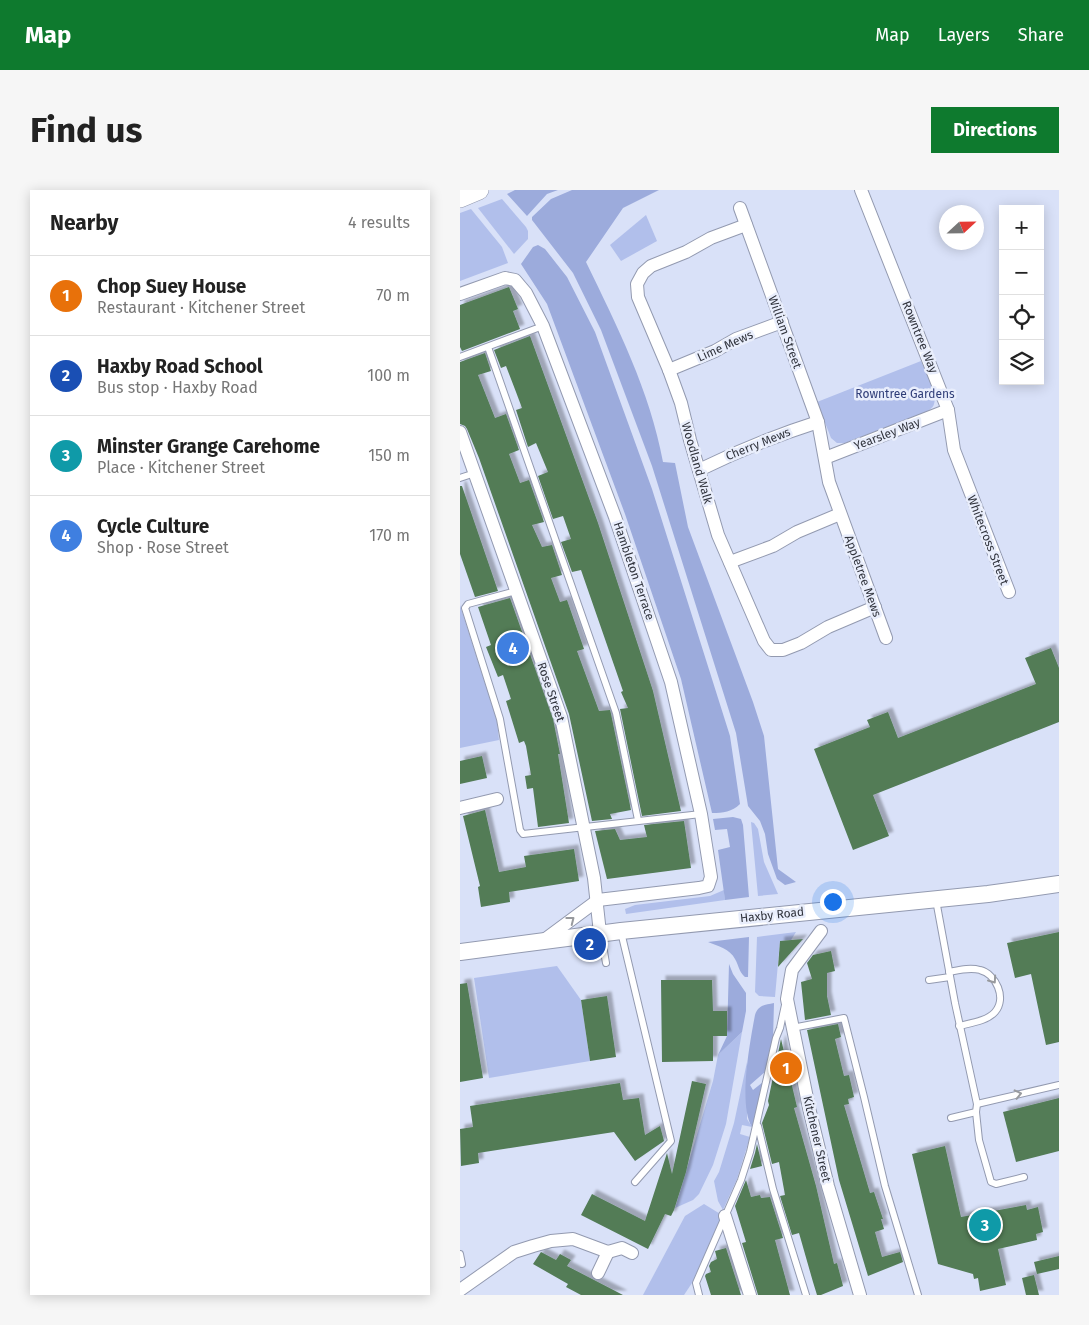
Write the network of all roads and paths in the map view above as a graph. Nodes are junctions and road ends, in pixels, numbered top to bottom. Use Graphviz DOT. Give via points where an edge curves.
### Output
graph roads {
  1 [pos="861,190"];
  2 [pos="740,208"];
  3 [pos="746,225"];
  4 [pos="460,294"];
  5 [pos="782,322"];
  6 [pos="544,326"];
  7 [pos="488,346"];
  8 [pos="460,357"];
  9 [pos="669,370"];
  10 [pos="948,410"];
  11 [pos="818,422"];
  12 [pos="460,432"];
  13 [pos="826,458"];
  14 [pos="699,470"];
  15 [pos="474,473"];
  16 [pos="460,478"];
  17 [pos="968,487"];
  18 [pos="840,514"];
  19 [pos="730,562"];
  20 [pos="516,591"];
  21 [pos="1009,592"];
  22 [pos="874,607"];
  23 [pos="886,638"];
  24 [pos="497,799"];
  25 [pos="460,808"];
  26 [pos="701,814"];
  27 [pos="638,820"];
  28 [pos="584,827"];
  29 [pos="1059,884"];
  30 [pos="708,886"];
  31 [pos="936,899"];
  32 [pos="598,900"];
  33 [pos="621,931"];
  34 [pos="821,931"];
  35 [pos="600,933"];
  36 [pos="544,940"];
  37 [pos="460,952"];
  38 [pos="606,963"];
  39 [pos="949,974"];
  40 [pos="929,980"];
  41 [pos="786,999"];
  42 [pos="959,1026"];
  43 [pos="792,1028"];
  44 [pos="1059,1085"];
  45 [pos="977,1104"];
  46 [pos="976,1112"];
  47 [pos="950,1118"];
  48 [pos="757,1125"];
  49 [pos="1024,1177"];
  50 [pos="635,1182"];
  51 [pos="725,1216"];
  52 [pos="608,1252"];
  53 [pos="632,1253"];
  54 [pos="460,1254"];
  55 [pos="462,1264"];
  56 [pos="598,1273"];
  57 [pos="460,1290"];
  58 [pos="699,1295"];
  59 [pos="750,1295"];
  60 [pos="806,1295"];
  61 [pos="860,1295"];
  62 [pos="918,1295"];
  1 -- 10 [label="street, Rowntree Way"];
  2 -- 3 [label="street, William Street"];
  3 -- 5 [label="street, William Street"];
  3 -- 9 [label="street, Woodland Walk" via="651,266 637,284 638,298"];
  4 -- 6 [label="street, Hambleton Terrace" via="505,278 515,280"];
  5 -- 9 [label="street, Lime Mews"];
  5 -- 11 [label="street, William Street"];
  6 -- 7 [label="lane"];
  6 -- 26 [label="street, Hambleton Terrace" via="615,517 671,682"];
  7 -- 8 [label="lane"];
  7 -- 27 [label="lane" via="616,713"];
  9 -- 14 [label="street, Woodland Walk"];
  10 -- 13 [label="street, Yearsley Way"];
  10 -- 17 [label="street, Rowntree Way" via="954,450"];
  11 -- 13 [label="street, William Street"];
  11 -- 14 [label="street, Cherry Mews" via="727,456"];
  12 -- 15 [label="street, Rose Street"];
  13 -- 18 [label="street, Appletree Mews" via="829,482"];
  14 -- 19 [label="street, Woodland Walk" via="718,535"];
  15 -- 16 [label="lane"];
  15 -- 20 [label="street, Rose Street"];
  17 -- 21 [label="street, Whitecross Street"];
  18 -- 19 [label="street" via="773,546"];
  18 -- 22 [label="street, Appletree Mews"];
  19 -- 22 [label="street, Woodland Walk" via="764,641 771,650 783,650 801,643"];
  20 -- 28 [label="street, Rose Street" via="561,717"];
  20 -- 28 [label="lane" via="468,604 465,608 500,719 520,830 523,834"];
  22 -- 23 [label="street, Appletree Mews"];
  24 -- 25 [label="street"];
  26 -- 27 [label="lane"];
  26 -- 30 [label="street, Hambleton Terrace" via="712,877"];
  27 -- 28 [label="lane"];
  28 -- 32 [label="street, Rose Street"];
  29 -- 31 [label="street, Haxby Road"];
  30 -- 32 [label="street, Haxby Road"];
  31 -- 33 [label="street, Haxby Road"];
  31 -- 39 [label="lane"];
  32 -- 35 [label="street, Rose Street"];
  36 -- 32 [label="street, Haxby Road, one-way"];
  33 -- 35 [label="street, Haxby Road"];
  33 -- 50 [label="lane" via="671,1141"];
  34 -- 41 [label="street, Kitchener Street" via="792,970"];
  35 -- 36 [label="street, Haxby Road"];
  35 -- 38 [label="lane"];
  36 -- 37 [label="street, Haxby Road"];
  39 -- 40 [label="lane"];
  39 -- 42 [label="lane"];
  39 -- 42 [label="lane, one-way" via="968,969 987,972 1000,995 1000,1005 990,1016"];
  41 -- 43 [label="street, Kitchener Street"];
  41 -- 48 [label="lane"];
  42 -- 45 [label="lane"];
  43 -- 61 [label="street, Kitchener Street" via="828,1186"];
  43 -- 62 [label="lane" via="844,1018 885,1186"];
  45 -- 44 [label="lane, one-way"];
  45 -- 46 [label="lane"];
  46 -- 47 [label="lane"];
  46 -- 49 [label="lane" via="991,1182 996,1184"];
  48 -- 51 [label="lane"];
  48 -- 60 [label="lane"];
  51 -- 58 [label="lane" via="696,1283"];
  51 -- 59 [label="street"];
  52 -- 53 [label="street" via="622,1248"];
  52 -- 56 [label="street"];
  52 -- 57 [label="street" via="573,1239 533,1246 514,1252"];
  54 -- 55 [label="lane"];
}
